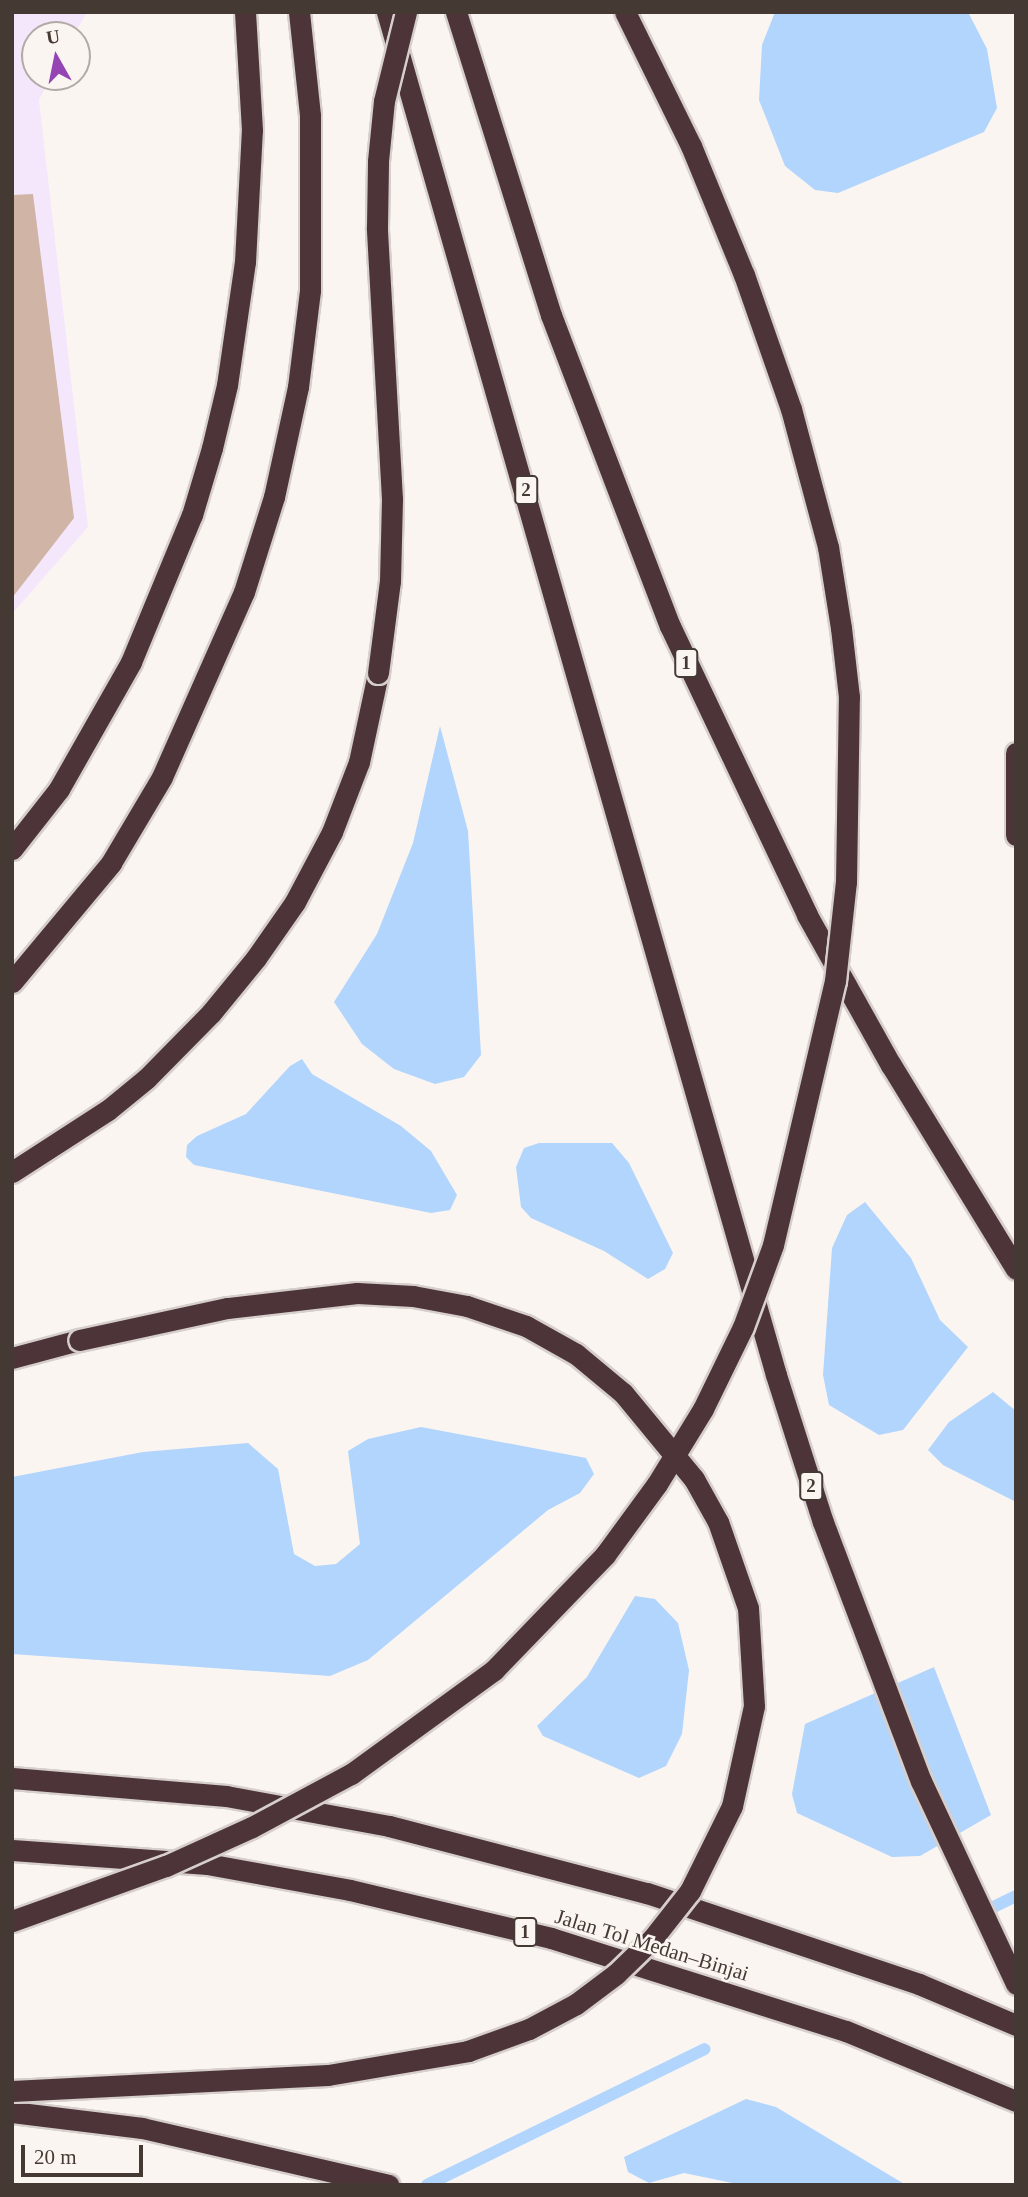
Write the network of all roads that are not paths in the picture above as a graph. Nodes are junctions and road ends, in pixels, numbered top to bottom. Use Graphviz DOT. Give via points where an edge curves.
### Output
graph roads {
  1 [pos="245,12"];
  2 [pos="299,12"];
  3 [pos="387,12"];
  4 [pos="406,12"];
  5 [pos="456,12"];
  6 [pos="625,12"];
  7 [pos="1016,753"];
  8 [pos="1016,835"];
  9 [pos="12,849"];
  10 [pos="12,982"];
  11 [pos="12,1172"];
  12 [pos="1016,1269"];
  13 [pos="12,1357"];
  14 [pos="12,1779"];
  15 [pos="12,1850"];
  16 [pos="12,1921"];
  17 [pos="1016,1984"];
  18 [pos="1016,2025"];
  19 [pos="12,2091"];
  20 [pos="1016,2101"];
  21 [pos="12,2112"];
  22 [pos="388,2185"];
  1 -- 9 [label="highway" via="251,130 246,249 236,335 212,448 192,515 131,662 59,789"];
  2 -- 10 [label="highway" via="310,115 310,289 298,387 274,497 244,592 162,776 111,863"];
  3 -- 17 [label="highway, 2, bridge" via="776,1375 862,1636 920,1782"];
  4 -- 11 [label="highway, bridge" via="384,101 378,161 377,227 391,486 390,581 378,673 359,762 332,832 295,902 219,1004 108,1110"];
  5 -- 12 [label="highway, 1" via="551,315 675,639 807,915 891,1065"];
  6 -- 16 [label="highway, bridge" via="691,146 778,372 828,547 841,628 849,711 846,882 830,1006 773,1245 738,1339 704,1409 657,1484 605,1555 494,1670 351,1774 252,1827 166,1866"];
  7 -- 8 [label="highway"];
  13 -- 19 [label="highway, bridge" via="227,1308 357,1293 413,1296 467,1306 526,1326 576,1354 623,1393 694,1479 722,1532 748,1608 754,1706 732,1806 690,1891 653,1938 616,1974 576,2004 529,2029 468,2051 328,2075"];
  14 -- 18 [label="highway" via="226,1796 389,1826 647,1893 919,1984"];
  15 -- 20 [label="highway, Jalan Tol Medan–Binjai / 1" via="207,1864 350,1890 538,1935 846,2031"];
  21 -- 22 [label="highway" via="154,2130"];
}
